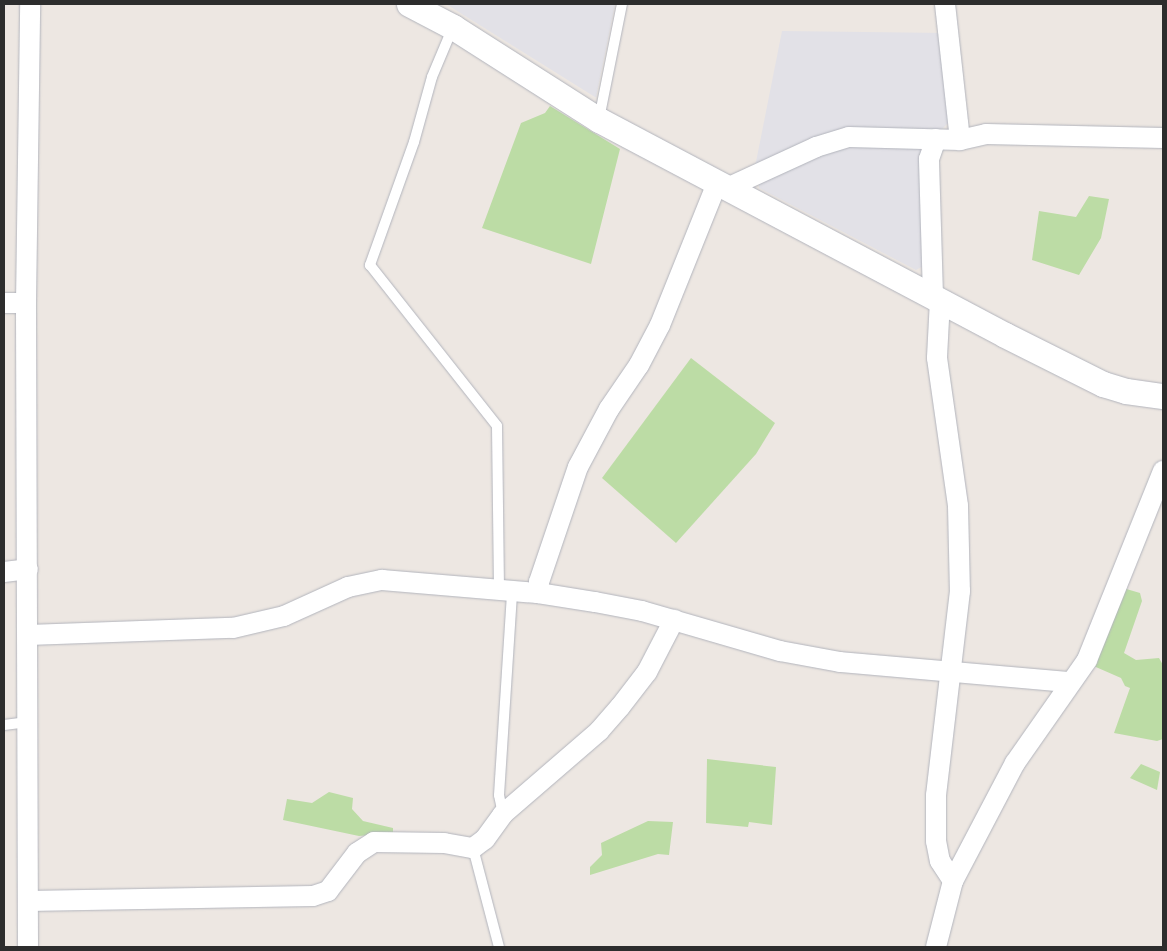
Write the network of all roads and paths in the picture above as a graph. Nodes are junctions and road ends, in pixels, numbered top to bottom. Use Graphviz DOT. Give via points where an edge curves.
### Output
graph roads {
  1 [pos="30,4"];
  2 [pos="622,4"];
  3 [pos="944,4"];
  4 [pos="419,6"];
  5 [pos="453,27"];
  6 [pos="599,120"];
  7 [pos="1163,138"];
  8 [pos="936,139"];
  9 [pos="960,140"];
  10 [pos="722,185"];
  11 [pos="936,298"];
  12 [pos="4,303"];
  13 [pos="26,303"];
  14 [pos="1163,396"];
  15 [pos="1163,471"];
  16 [pos="28,569"];
  17 [pos="4,572"];
  18 [pos="506,591"];
  19 [pos="538,593"];
  20 [pos="674,620"];
  21 [pos="28,635"];
  22 [pos="953,673"];
  23 [pos="1069,682"];
  24 [pos="28,722"];
  25 [pos="4,724"];
  26 [pos="503,814"];
  27 [pos="474,848"];
  28 [pos="953,881"];
  29 [pos="28,902"];
  30 [pos="28,947"];
  31 [pos="499,947"];
  32 [pos="936,947"];
  1 -- 13 [label="street"];
  2 -- 6 [label="lane"];
  3 -- 9 [label="street"];
  4 -- 5 [label="street"];
  5 -- 6 [label="street"];
  5 -- 18 [label="lane" via="432,78 414,142 370,265 497,426"];
  6 -- 10 [label="street"];
  7 -- 9 [label="street" via="986,134"];
  8 -- 9 [label="street"];
  8 -- 10 [label="street" via="848,137"];
  8 -- 11 [label="street" via="929,158"];
  10 -- 11 [label="street"];
  10 -- 19 [label="street" via="660,325 578,468"];
  11 -- 14 [label="street" via="1103,384"];
  11 -- 22 [label="street" via="936,358 958,506 960,591"];
  12 -- 13 [label="street"];
  13 -- 16 [label="street"];
  15 -- 23 [label="street" via="1087,660"];
  16 -- 17 [label="street"];
  16 -- 21 [label="street"];
  18 -- 19 [label="street"];
  18 -- 21 [label="street" via="365,581 284,616 233,628"];
  18 -- 26 [label="lane" via="498,794"];
  19 -- 20 [label="street" via="642,611"];
  20 -- 22 [label="street" via="780,650 840,662"];
  20 -- 26 [label="street" via="647,672 620,707 598,731"];
  21 -- 24 [label="street"];
  22 -- 23 [label="street"];
  22 -- 28 [label="street" via="936,795 936,841 940,861"];
  23 -- 28 [label="street" via="1015,763"];
  24 -- 25 [label="lane"];
  24 -- 29 [label="street"];
  26 -- 27 [label="street" via="485,839"];
  27 -- 29 [label="street" via="444,843 374,842 357,853 328,891 313,896"];
  27 -- 31 [label="lane"];
  28 -- 32 [label="street"];
  29 -- 30 [label="street"];
}
